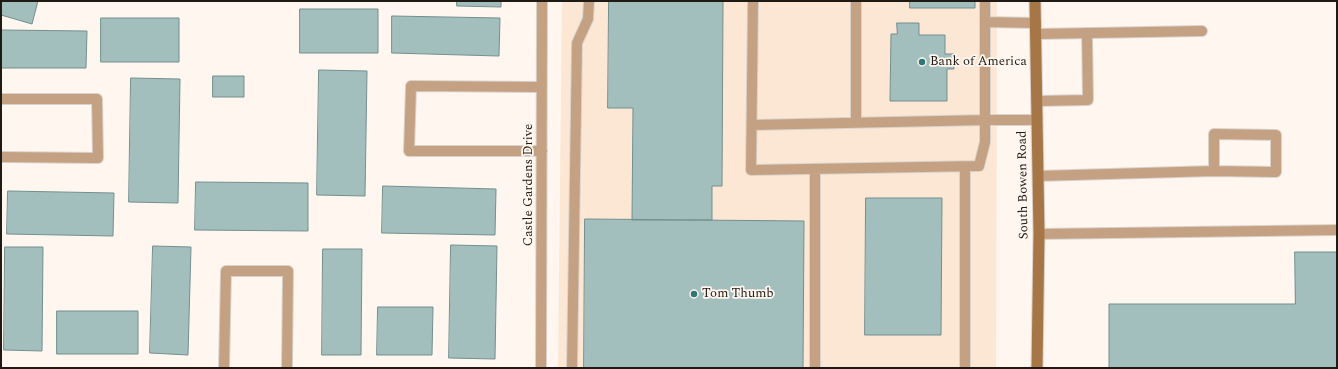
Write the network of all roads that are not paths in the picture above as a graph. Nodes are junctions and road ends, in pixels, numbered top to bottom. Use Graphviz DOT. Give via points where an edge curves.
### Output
graph roads {
  1 [pos="542,1"];
  2 [pos="589,1"];
  3 [pos="753,1"];
  4 [pos="856,1"];
  5 [pos="985,1"];
  6 [pos="1036,1"];
  7 [pos="985,22"];
  8 [pos="1036,28"];
  9 [pos="1202,31"];
  10 [pos="1087,33"];
  11 [pos="542,87"];
  12 [pos="1,99"];
  13 [pos="1037,101"];
  14 [pos="985,120"];
  15 [pos="1037,120"];
  16 [pos="856,122"];
  17 [pos="752,125"];
  18 [pos="542,151"];
  19 [pos="1,156"];
  20 [pos="965,167"];
  21 [pos="815,170"];
  22 [pos="1214,171"];
  23 [pos="1038,176"];
  24 [pos="1337,230"];
  25 [pos="1038,234"];
  26 [pos="224,368"];
  27 [pos="287,368"];
  28 [pos="541,368"];
  29 [pos="572,368"];
  30 [pos="815,368"];
  31 [pos="965,368"];
  32 [pos="1037,368"];
  1 -- 11 [label="lane, Castle Gardens Drive"];
  2 -- 29 [label="lane" via="588,19 577,43"];
  3 -- 17 [label="lane"];
  4 -- 16 [label="lane"];
  5 -- 7 [label="lane"];
  6 -- 8 [label="main road, South Bowen Road"];
  7 -- 8 [label="lane"];
  7 -- 14 [label="lane"];
  8 -- 10 [label="lane"];
  8 -- 13 [label="main road, South Bowen Road"];
  9 -- 10 [label="lane"];
  10 -- 13 [label="lane" via="1088,100"];
  11 -- 18 [label="lane, Castle Gardens Drive"];
  11 -- 18 [label="lane" via="411,86 410,151"];
  12 -- 19 [label="lane" via="98,99 98,158"];
  13 -- 15 [label="main road, South Bowen Road"];
  14 -- 15 [label="lane"];
  14 -- 16 [label="lane"];
  14 -- 20 [label="lane" via="985,142 979,166"];
  15 -- 23 [label="main road, South Bowen Road"];
  16 -- 17 [label="lane"];
  17 -- 21 [label="lane" via="751,170"];
  18 -- 28 [label="lane, Castle Gardens Drive"];
  20 -- 21 [label="lane"];
  20 -- 31 [label="lane"];
  21 -- 30 [label="lane"];
  22 -- 22 [label="lane" via="1276,172 1276,135 1214,134"];
  22 -- 23 [label="lane"];
  23 -- 25 [label="main road, South Bowen Road"];
  24 -- 25 [label="lane"];
  25 -- 32 [label="main road, South Bowen Road"];
  26 -- 27 [label="lane" via="226,271 288,271"];
}
